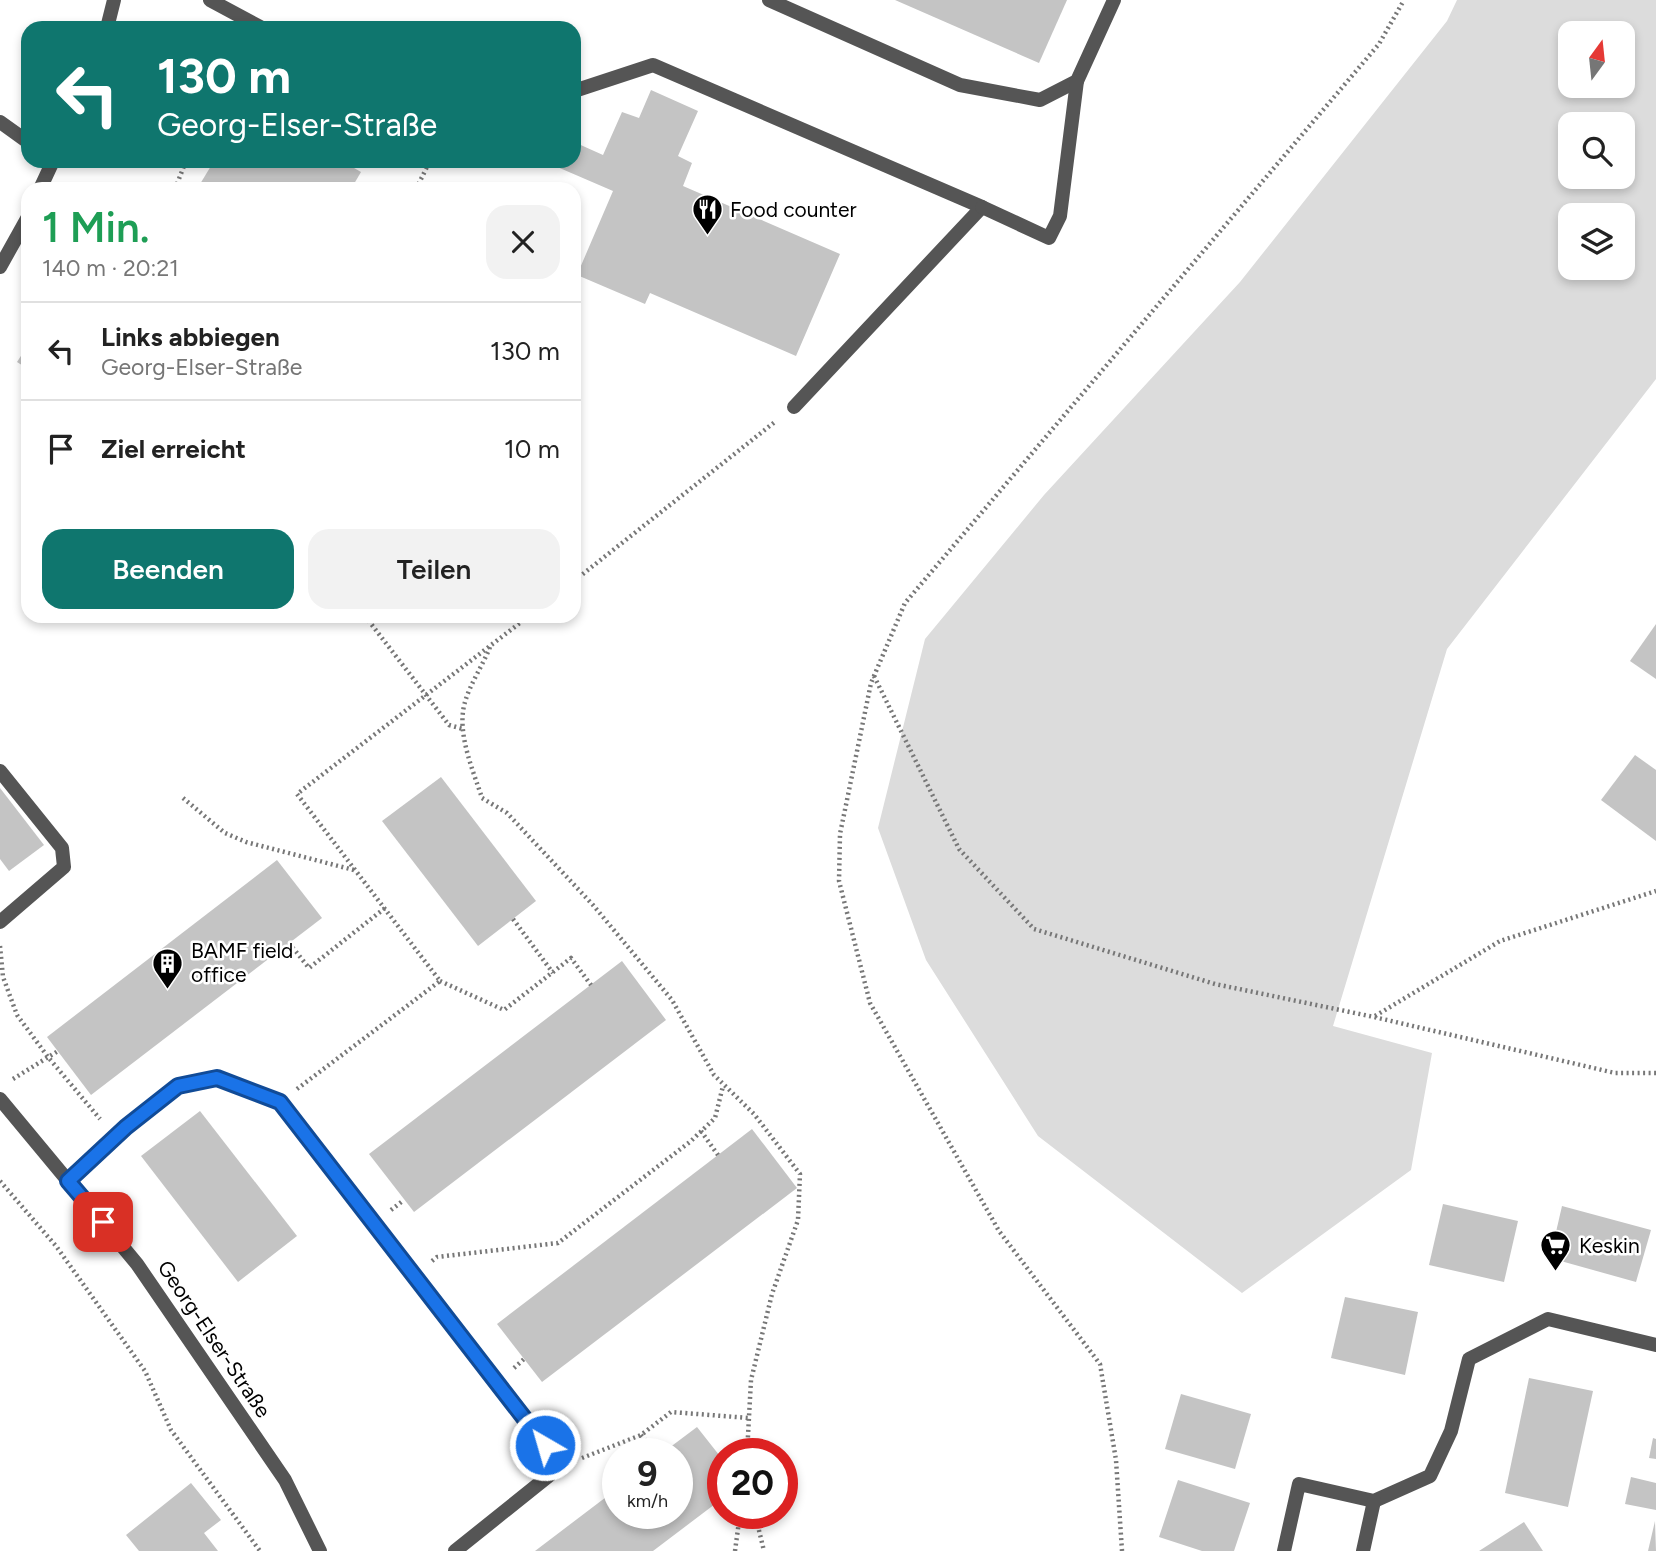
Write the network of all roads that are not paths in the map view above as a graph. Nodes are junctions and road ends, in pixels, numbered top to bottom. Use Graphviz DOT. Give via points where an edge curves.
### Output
graph roads {
  1 [pos="114,0"];
  2 [pos="210,0"];
  3 [pos="769,0"];
  4 [pos="1114,0"];
  5 [pos="109,21"];
  6 [pos="249,21"];
  7 [pos="1077,81"];
  8 [pos="581,89"];
  9 [pos="0,122"];
  10 [pos="21,137"];
  11 [pos="982,207"];
  12 [pos="21,230"];
  13 [pos="0,267"];
  14 [pos="794,407"];
  15 [pos="0,771"];
  16 [pos="0,922"];
  17 [pos="0,1099"];
  18 [pos="68,1181"];
  19 [pos="1656,1345"];
  20 [pos="1374,1501"];
  21 [pos="320,1551"];
  22 [pos="455,1551"];
  23 [pos="1284,1551"];
  24 [pos="1363,1551"];
  1 -- 5 [label="street"];
  2 -- 6 [label="street"];
  3 -- 7 [label="street" via="960,85 1040,100"];
  4 -- 7 [label="street"];
  7 -- 11 [label="street" via="1060,216 1049,237"];
  8 -- 11 [label="street" via="653,65"];
  9 -- 10 [label="street"];
  11 -- 14 [label="street"];
  12 -- 13 [label="street"];
  15 -- 16 [label="street" via="62,848 64,867"];
  17 -- 18 [label="street, Georg-Elser-Straße"];
  18 -- 21 [label="street, Georg-Elser-Straße" via="137,1264 285,1480"];
  18 -- 22 [label="street" via="178,1086 217,1078 280,1102 561,1466"];
  19 -- 20 [label="street" via="1548,1319 1469,1359 1451,1431 1430,1476"];
  20 -- 23 [label="street" via="1299,1484"];
  20 -- 24 [label="street"];
}
